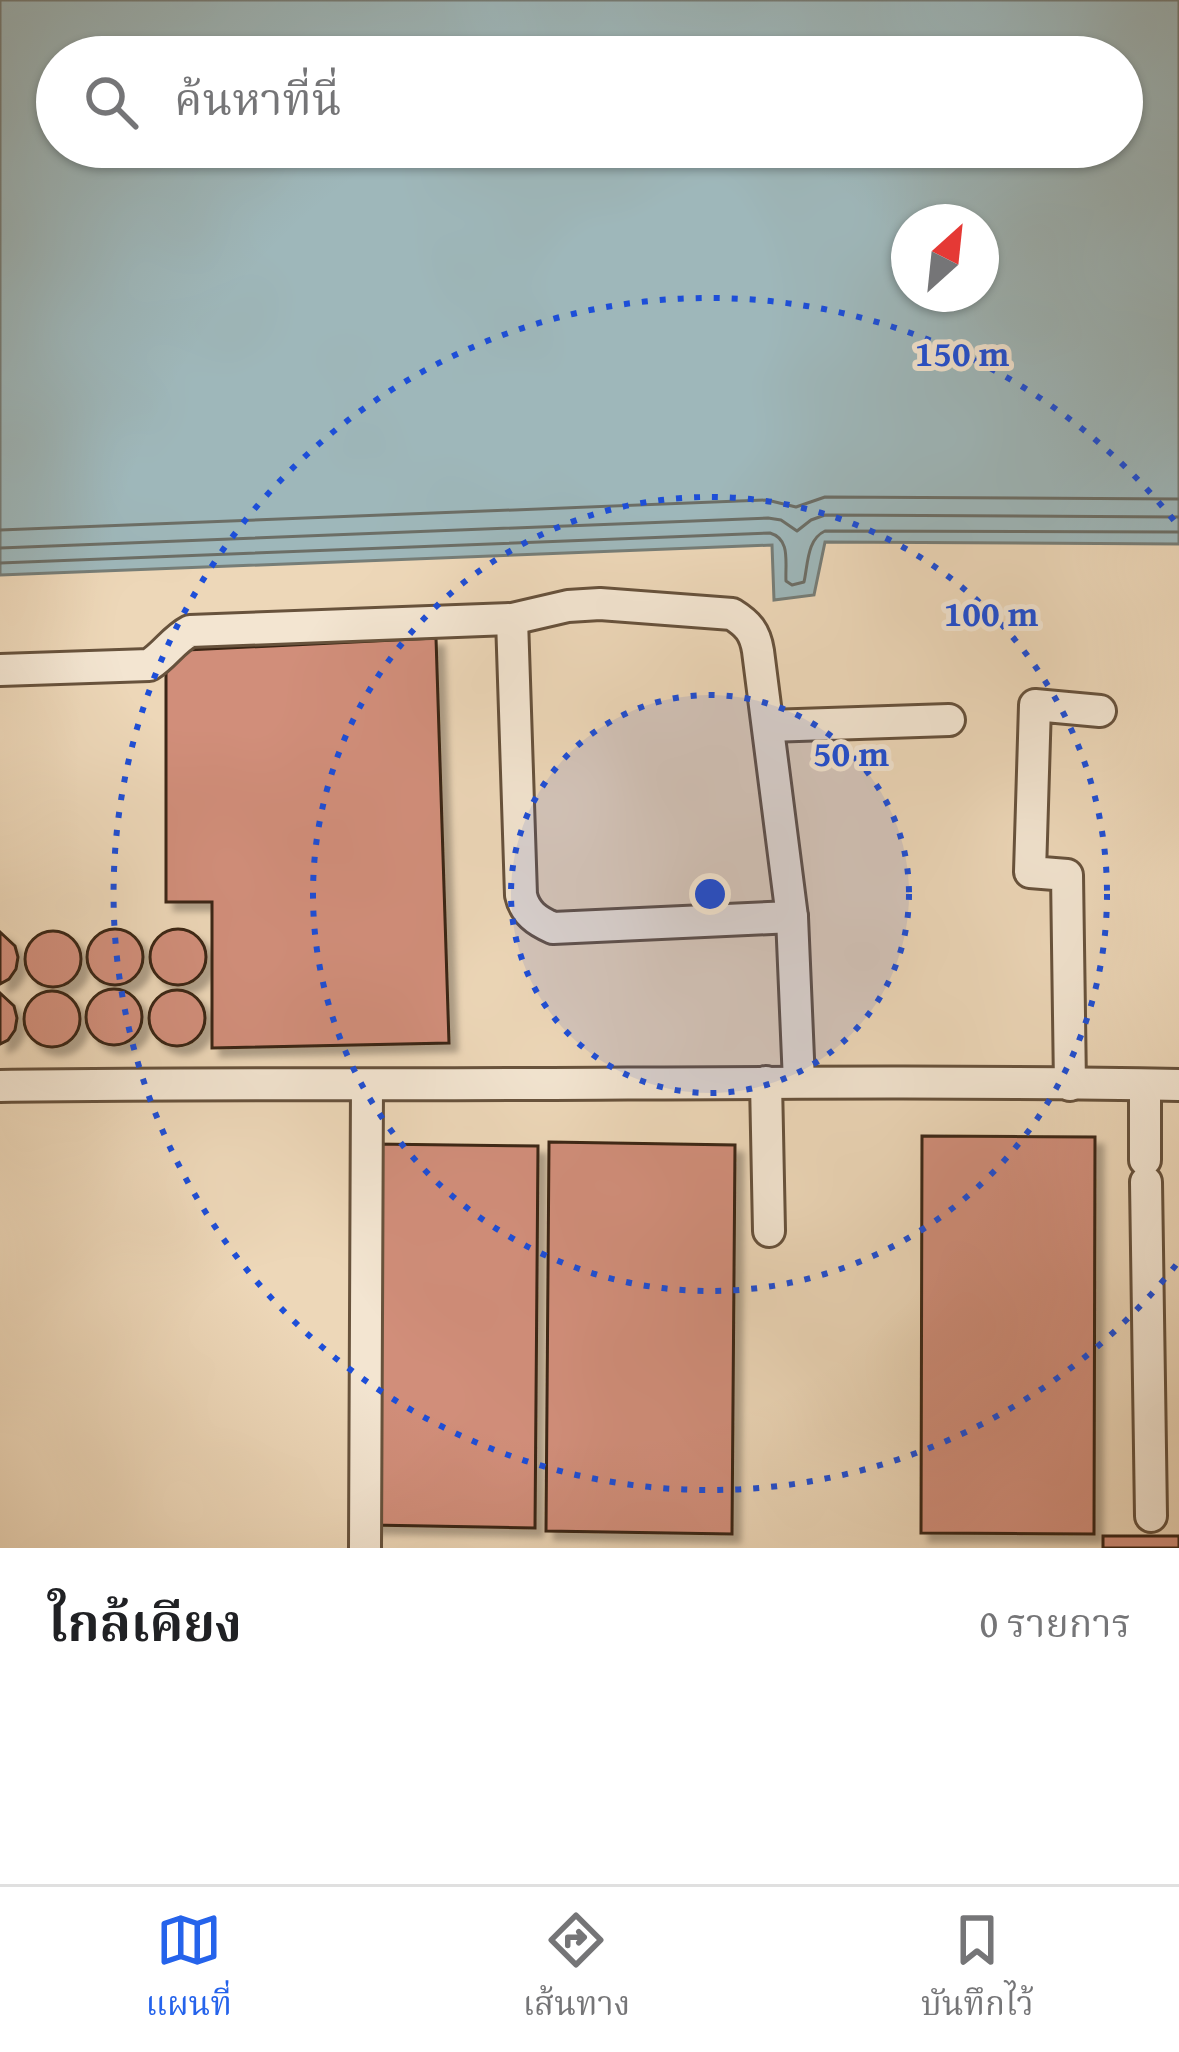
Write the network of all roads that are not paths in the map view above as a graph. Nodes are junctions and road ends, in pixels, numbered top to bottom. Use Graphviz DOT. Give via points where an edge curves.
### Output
graph roads {
  1 [pos="512,619"];
  2 [pos="0,670"];
  3 [pos="1100,711"];
  4 [pos="949,720"];
  5 [pos="768,725"];
  6 [pos="793,917"];
  7 [pos="766,1082"];
  8 [pos="799,1082"];
  9 [pos="367,1084"];
  10 [pos="1070,1084"];
  11 [pos="1145,1084"];
  12 [pos="1179,1085"];
  13 [pos="0,1086"];
  14 [pos="769,1231"];
  15 [pos="1151,1516"];
  16 [pos="365,1548"];
  1 -- 2 [label="street" via="190,631 149,665"];
  1 -- 5 [label="street" via="600,604 732,614 756,636"];
  1 -- 6 [label="street" via="521,895 532,916 553,928"];
  3 -- 10 [label="street" via="1035,705 1030,872 1067,875"];
  4 -- 5 [label="street"];
  5 -- 6 [label="street"];
  6 -- 8 [label="street"];
  7 -- 8 [label="street"];
  7 -- 9 [label="street"];
  7 -- 14 [label="street"];
  8 -- 10 [label="street"];
  9 -- 13 [label="street"];
  9 -- 16 [label="street"];
  10 -- 11 [label="street"];
  11 -- 12 [label="street"];
  11 -- 15 [label="street"];
}
